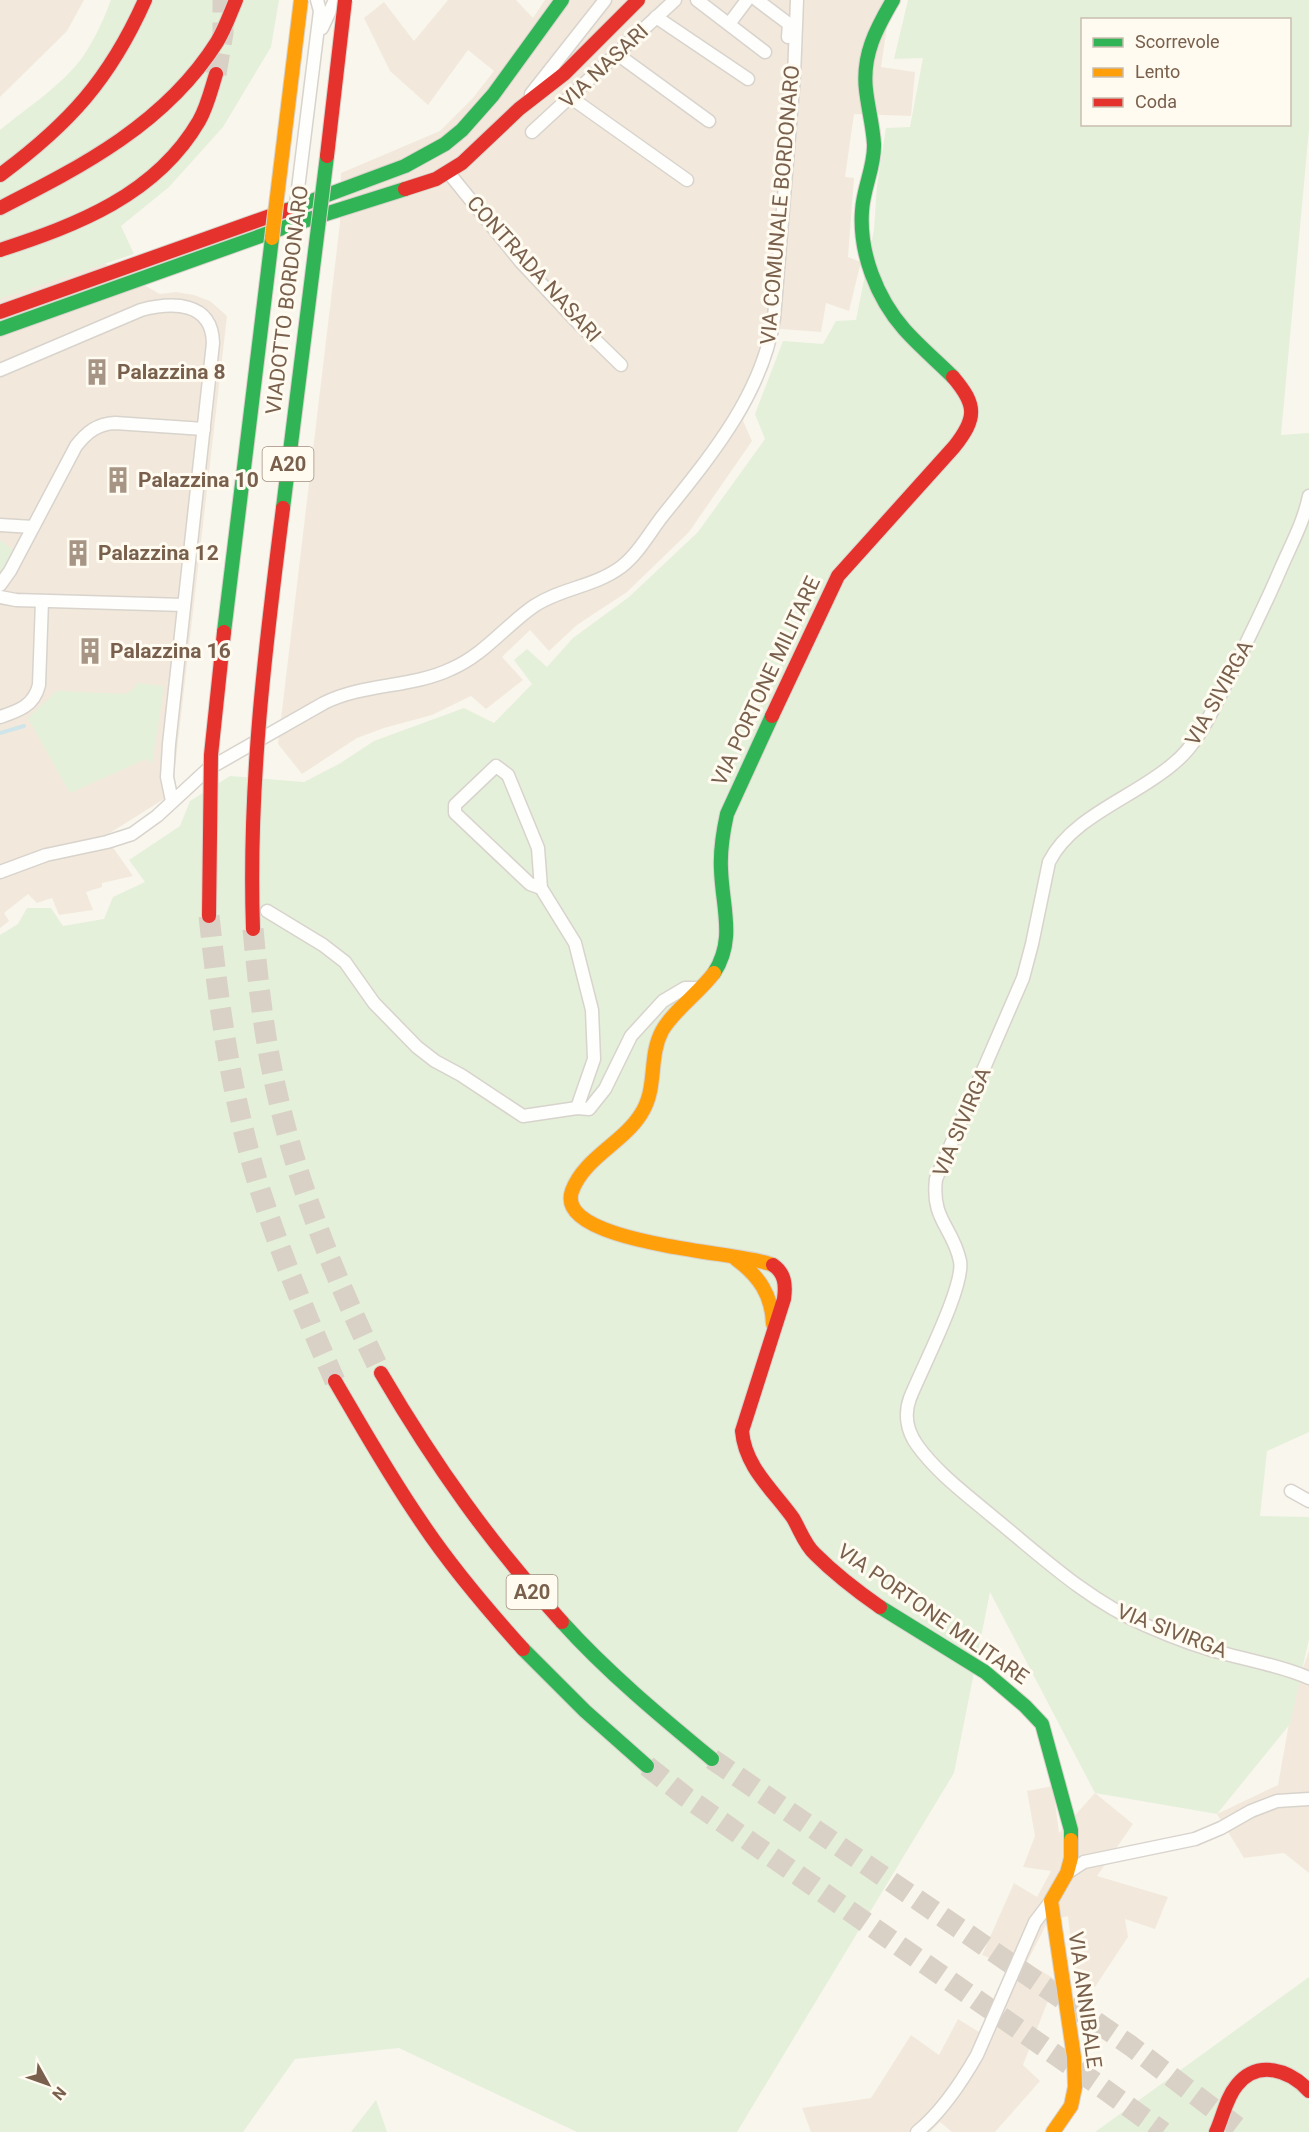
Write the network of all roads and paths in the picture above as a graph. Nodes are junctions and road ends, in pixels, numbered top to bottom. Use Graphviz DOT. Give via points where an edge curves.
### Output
graph roads {
  1 [pos="145,0"];
  2 [pos="226,0"];
  3 [pos="236,0"];
  4 [pos="301,0"];
  5 [pos="317,0"];
  6 [pos="335,0"];
  7 [pos="345,0"];
  8 [pos="562,0"];
  9 [pos="605,0"];
  10 [pos="638,0"];
  11 [pos="675,0"];
  12 [pos="697,0"];
  13 [pos="747,0"];
  14 [pos="797,0"];
  15 [pos="892,0"];
  16 [pos="761,1"];
  17 [pos="656,17"];
  18 [pos="729,24"];
  19 [pos="317,40"];
  20 [pos="765,52"];
  21 [pos="617,54"];
  22 [pos="216,74"];
  23 [pos="794,76"];
  24 [pos="748,79"];
  25 [pos="570,97"];
  26 [pos="519,109"];
  27 [pos="709,121"];
  28 [pos="532,132"];
  29 [pos="448,172"];
  30 [pos="0,175"];
  31 [pos="687,180"];
  32 [pos="0,198"];
  33 [pos="296,206"];
  34 [pos="0,208"];
  35 [pos="294,224"];
  36 [pos="0,250"];
  37 [pos="0,312"];
  38 [pos="0,329"];
  39 [pos="621,365"];
  40 [pos="0,370"];
  41 [pos="204,429"];
  42 [pos="1309,496"];
  43 [pos="0,525"];
  44 [pos="33,527"];
  45 [pos="0,585"];
  46 [pos="0,597"];
  47 [pos="42,601"];
  48 [pos="184,604"];
  49 [pos="0,717"];
  50 [pos="172,801"];
  51 [pos="0,872"];
  52 [pos="540,888"];
  53 [pos="267,911"];
  54 [pos="209,916"];
  55 [pos="253,929"];
  56 [pos="701,988"];
  57 [pos="578,1108"];
  58 [pos="736,1258"];
  59 [pos="773,1333"];
  60 [pos="381,1373"];
  61 [pos="335,1381"];
  62 [pos="1291,1491"];
  63 [pos="1309,1501"];
  64 [pos="1308,1674"];
  65 [pos="712,1759"];
  66 [pos="647,1766"];
  67 [pos="1309,1799"];
  68 [pos="1067,1873"];
  69 [pos="1051,1901"];
  70 [pos="1309,2091"];
  71 [pos="917,2132"];
  72 [pos="1053,2132"];
  73 [pos="1216,2132"];
  1 -- 30 [label="main road" via="122,50 93,92 56,131"];
  2 -- 32 [label="main road" via="203,47 159,99 80,156"];
  3 -- 34 [label="main road" via="210,54 165,106 98,156"];
  4 -- 54 [label="main road, VIADOTTO BORDONARO / A20, bridge" via="220,663 211,765"];
  5 -- 19 [label="street"];
  6 -- 19 [label="street"];
  7 -- 55 [label="main road, VIADOTTO BORDONARO / A20, bridge" via="256,734 250,814"];
  8 -- 33 [label="main road" via="490,97 444,145 421,159"];
  9 -- 26 [label="street"];
  10 -- 26 [label="main road" via="564,74"];
  11 -- 17 [label="street, VIA NASARI"];
  12 -- 18 [label="street"];
  13 -- 18 [label="street"];
  14 -- 23 [label="street, VIA COMUNALE BORDONARO"];
  15 -- 56 [label="main road, VIA PORTONE MILITARE" via="873,39 865,67 874,144 862,203 864,251 874,280 897,320 965,392 972,417 964,435 838,576 826,598 727,814 719,863 726,945 714,973"];
  16 -- 23 [label="street" via="789,24 786,67"];
  17 -- 21 [label="street, VIA NASARI"];
  17 -- 24 [label="street"];
  18 -- 20 [label="street"];
  19 -- 33 [label="street"];
  21 -- 25 [label="street, VIA NASARI"];
  21 -- 27 [label="street"];
  22 -- 36 [label="main road" via="205,108 187,140 151,177 84,219"];
  23 -- 50 [label="street, VIA COMUNALE BORDONARO" via="774,318 766,356 743,408 624,565 598,581 536,605 450,670 332,699 226,758"];
  25 -- 28 [label="street, VIA NASARI"];
  25 -- 31 [label="street"];
  26 -- 29 [label="main road"];
  29 -- 35 [label="main road" via="422,185"];
  29 -- 39 [label="street, CONTRADA NASARI" via="521,262"];
  33 -- 35 [label="street"];
  33 -- 37 [label="main road"];
  35 -- 38 [label="main road"];
  40 -- 41 [label="street" via="141,310 185,306 206,319 213,334"];
  41 -- 44 [label="street" via="115,423 92,429 76,446"];
  41 -- 48 [label="street"];
  42 -- 64 [label="street, VIA SIVIRGA" via="1260,617 1192,745 1163,772 1070,833 1049,862 1023,978 936,1179 937,1209 957,1250 961,1270 906,1407 908,1426 917,1445 937,1467 1038,1554 1104,1604 1182,1640"];
  43 -- 44 [label="street"];
  44 -- 45 [label="street"];
  46 -- 47 [label="street"];
  47 -- 48 [label="street"];
  47 -- 49 [label="street" via="37,692 24,708"];
  48 -- 50 [label="street" via="169,744 167,777"];
  50 -- 51 [label="street, VIA COMUNALE BORDONARO" via="132,834 46,855"];
  52 -- 52 [label="street" via="530,884 455,813 455,805 496,766 508,775 538,848"];
  52 -- 57 [label="street" via="575,943 592,1010 594,1059"];
  53 -- 57 [label="street" via="345,963 374,1003 435,1061 523,1116"];
  56 -- 57 [label="street" via="685,988 663,1001 632,1036 605,1089 589,1109"];
  56 -- 58 [label="main road, VIA PORTONE MILITARE" via="662,1031 652,1089 640,1116 580,1178 571,1200 583,1220 610,1233"];
  58 -- 59 [label="main road" via="750,1268 770,1294"];
  58 -- 59 [label="main road, VIA PORTONE MILITARE" via="766,1261 779,1269 783,1277 786,1290"];
  59 -- 68 [label="main road, VIA PORTONE MILITARE" via="742,1431 750,1461 812,1552 825,1564 892,1616 985,1672 1042,1724 1071,1830"];
  60 -- 65 [label="main road, A20" via="459,1499 532,1592 607,1670"];
  61 -- 66 [label="main road, A20" via="423,1526 480,1601 551,1679"];
  62 -- 63 [label="street"];
  67 -- 68 [label="street" via="1277,1800 1195,1839 1084,1862"];
  68 -- 69 [label="main road"];
  69 -- 71 [label="street" via="1035,1922 966,2075"];
  69 -- 72 [label="main road, VIA ANNIBALE" via="1075,2087 1071,2106"];
  70 -- 73 [label="main road" via="1287,2072 1263,2069 1251,2073 1235,2087"];
}
